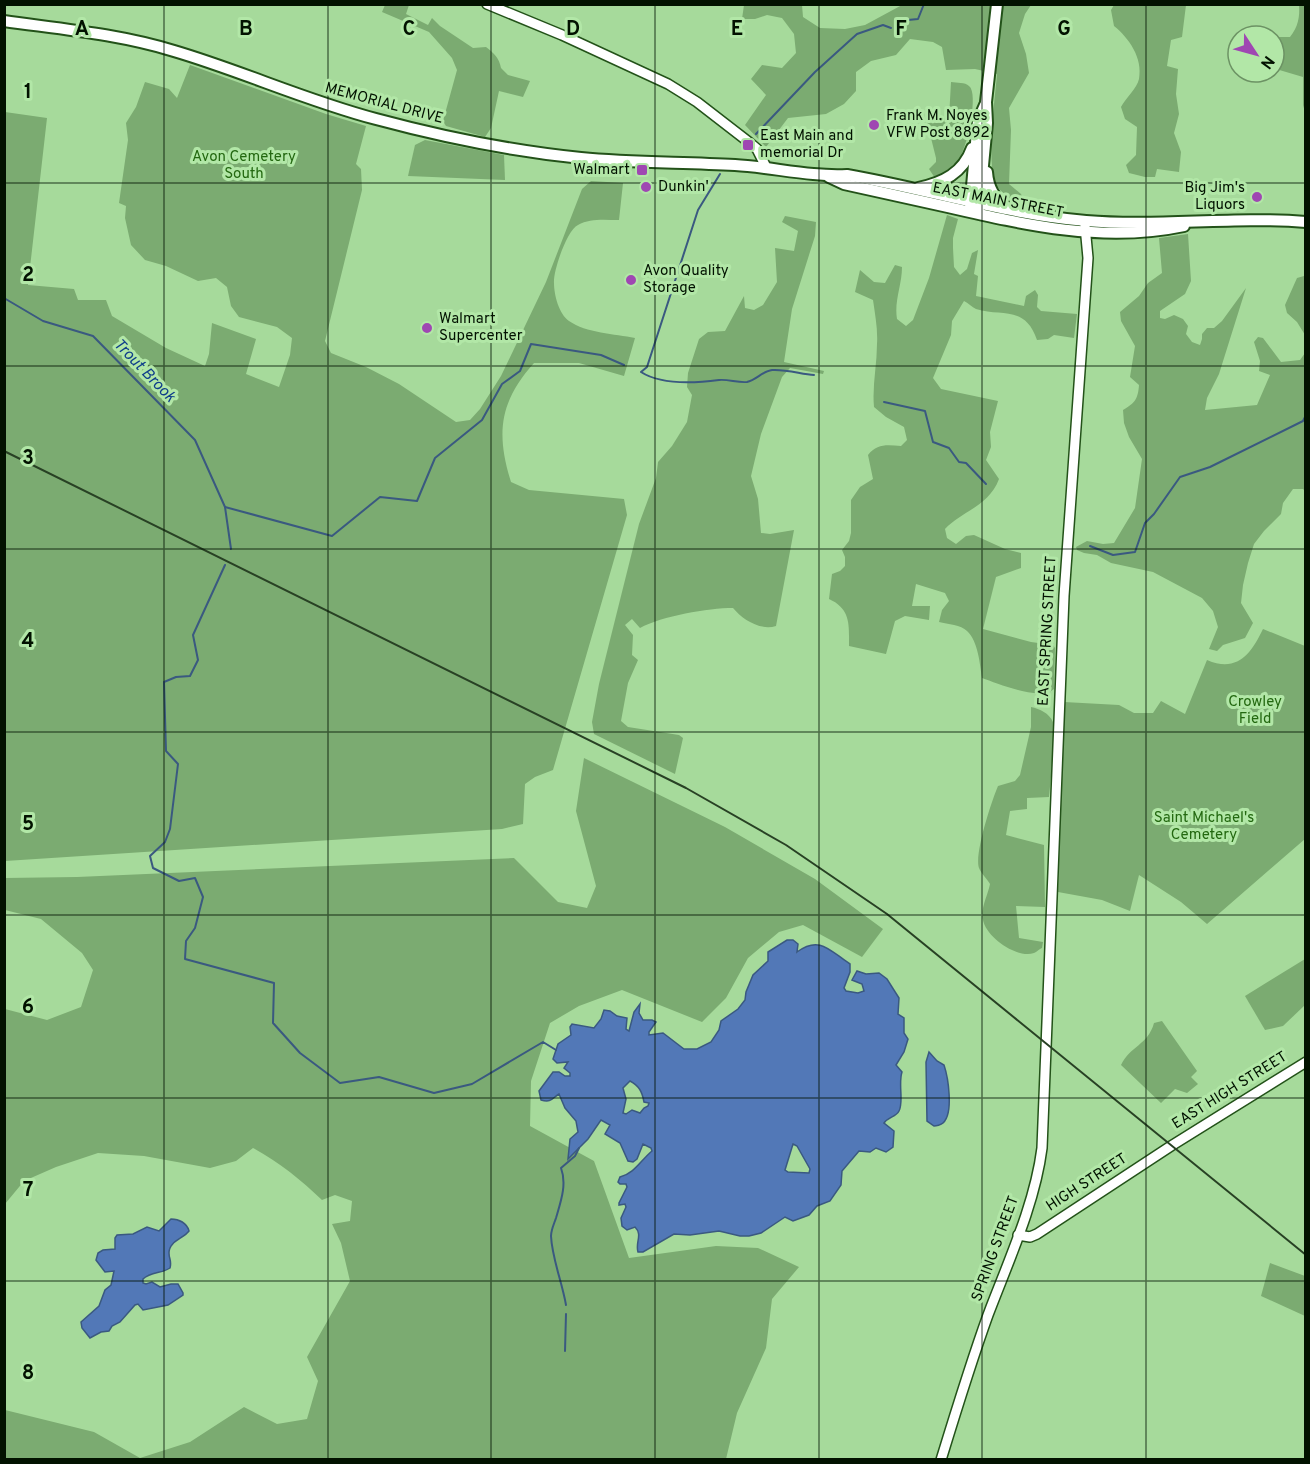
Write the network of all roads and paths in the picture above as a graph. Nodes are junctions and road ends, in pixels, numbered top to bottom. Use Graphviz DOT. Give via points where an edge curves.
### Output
graph roads {
  1 [pos="487,4"];
  2 [pos="997,4"];
  3 [pos="4,21"];
  4 [pos="986,102"];
  5 [pos="978,121"];
  6 [pos="985,152"];
  7 [pos="766,168"];
  8 [pos="826,176"];
  9 [pos="915,188"];
  10 [pos="974,208"];
  11 [pos="1011,210"];
  12 [pos="1305,222"];
  13 [pos="1085,227"];
  14 [pos="1046,1043"];
  15 [pos="1305,1062"];
  16 [pos="1171,1146"];
  17 [pos="1018,1235"];
  18 [pos="940,1460"];
  1 -- 7 [label="main road" via="682,91 757,149"];
  2 -- 4 [label="main road"];
  3 -- 7 [label="main road, MEMORIAL DRIVE" via="152,45 347,111 473,142 583,158"];
  4 -- 5 [label="main road"];
  4 -- 6 [label="main road"];
  5 -- 9 [label="main road" via="970,152 961,168 942,182"];
  5 -- 10 [label="main road"];
  6 -- 10 [label="main road"];
  6 -- 11 [label="main road" via="992,192"];
  7 -- 8 [label="main road, EAST MAIN STREET"];
  8 -- 9 [label="main road, EAST MAIN STREET" via="847,175"];
  8 -- 10 [label="main road, EAST MAIN STREET" via="844,184"];
  9 -- 10 [label="main road, EAST MAIN STREET"];
  10 -- 11 [label="main road, EAST MAIN STREET"];
  10 -- 13 [label="main road, EAST MAIN STREET" via="1044,228"];
  11 -- 13 [label="main road, EAST MAIN STREET"];
  12 -- 13 [label="main road, EAST MAIN STREET" via="1250,219"];
  13 -- 14 [label="main road, EAST SPRING STREET" via="1088,258 1064,596"];
  14 -- 17 [label="main road, SPRING STREET" via="1040,1165"];
  15 -- 16 [label="main road, EAST HIGH STREET"];
  16 -- 17 [label="main road, HIGH STREET" via="1037,1234"];
  17 -- 18 [label="main road, SPRING STREET"];
}
